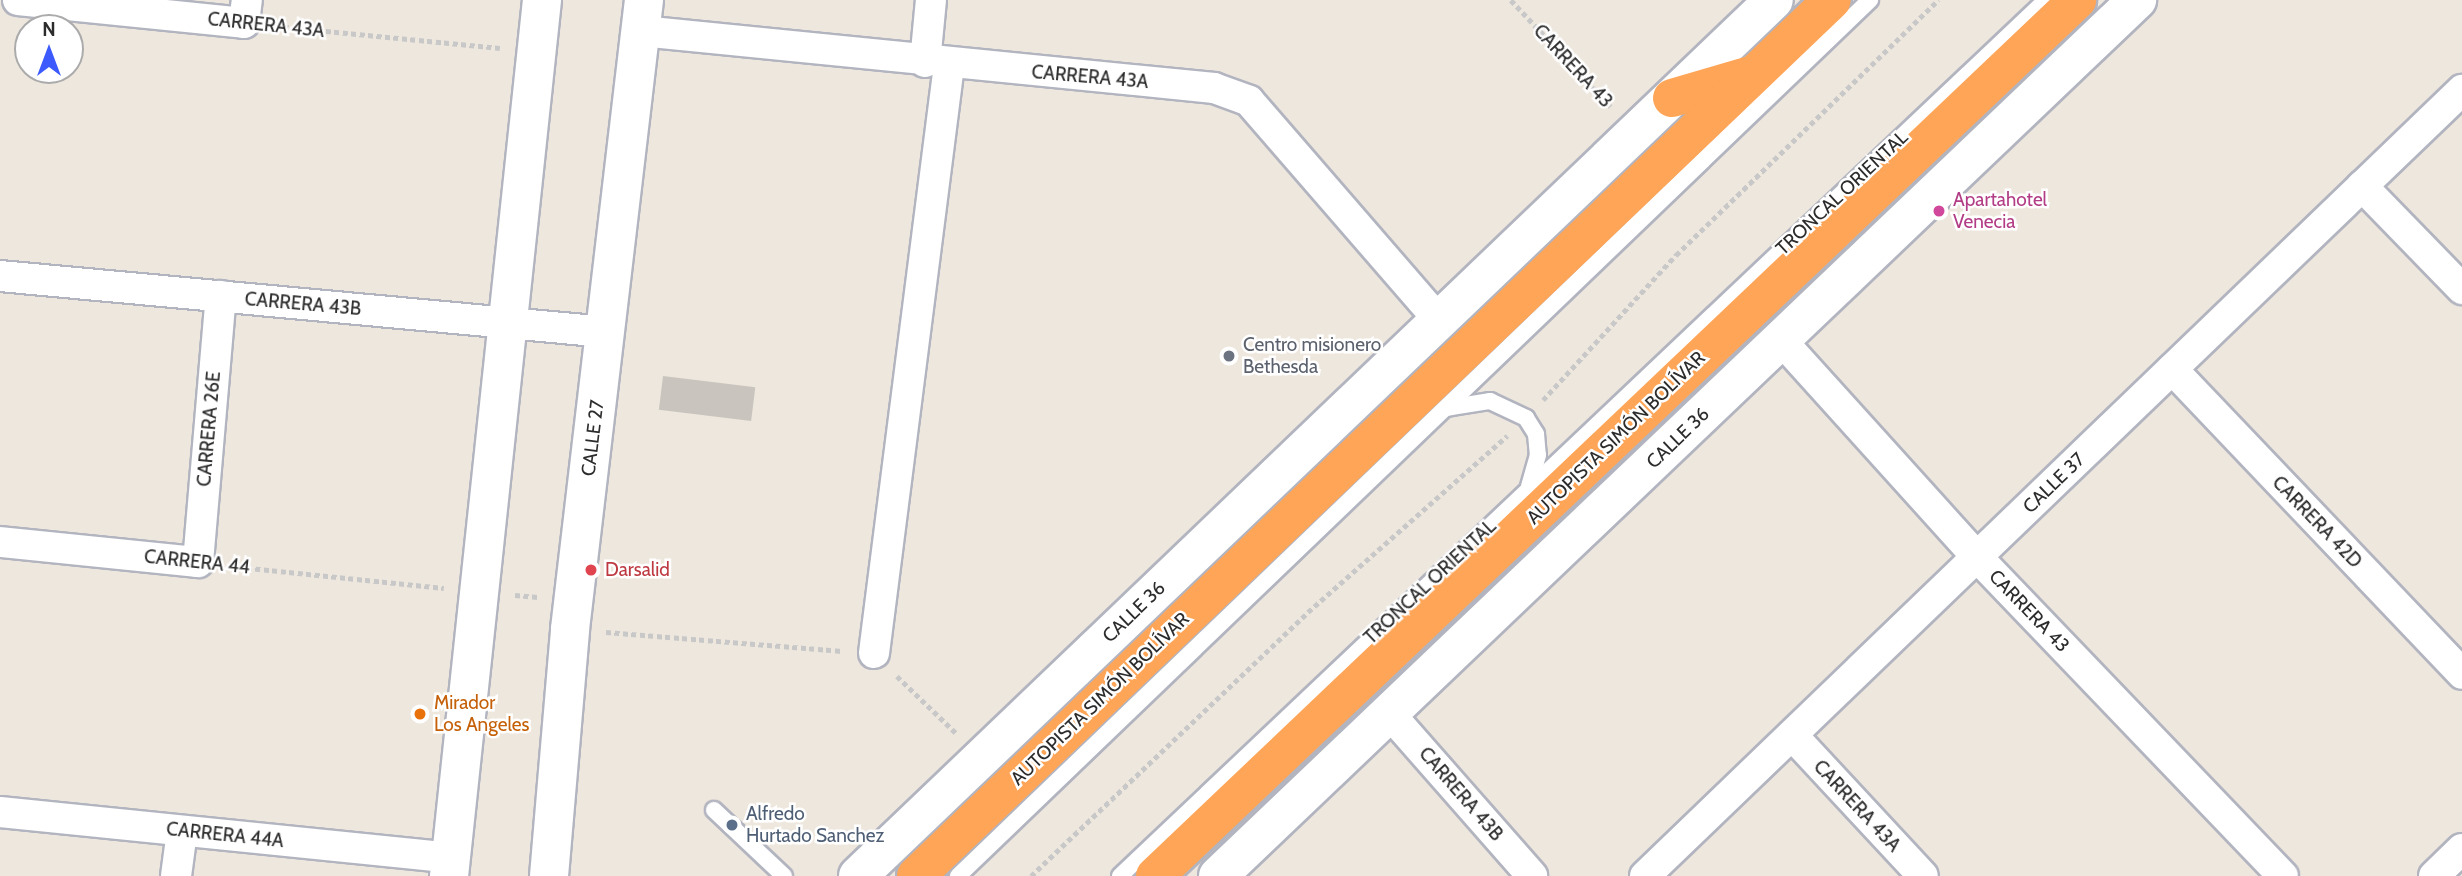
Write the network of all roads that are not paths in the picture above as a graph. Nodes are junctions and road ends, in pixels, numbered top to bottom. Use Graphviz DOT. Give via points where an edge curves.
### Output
graph roads {
  1 [pos="18,0"];
  2 [pos="542,0"];
  3 [pos="931,0"];
  4 [pos="1774,0"];
  5 [pos="1832,0"];
  6 [pos="1870,0"];
  7 [pos="2046,0"];
  8 [pos="2077,0"];
  9 [pos="2137,0"];
  10 [pos="246,11"];
  11 [pos="643,16"];
  12 [pos="937,63"];
  13 [pos="1755,73"];
  14 [pos="2462,90"];
  15 [pos="1672,97"];
  16 [pos="2362,186"];
  17 [pos="0,276"];
  18 [pos="2462,289"];
  19 [pos="221,296"];
  20 [pos="1438,320"];
  21 [pos="506,322"];
  22 [pos="606,332"];
  23 [pos="1780,340"];
  24 [pos="2172,369"];
  25 [pos="1445,408"];
  26 [pos="1528,490"];
  27 [pos="0,542"];
  28 [pos="1977,557"];
  29 [pos="198,562"];
  30 [pos="874,653"];
  31 [pos="2462,674"];
  32 [pos="1389,713"];
  33 [pos="1792,735"];
  34 [pos="714,810"];
  35 [pos="0,812"];
  36 [pos="182,831"];
  37 [pos="2462,849"];
  38 [pos="449,867"];
  39 [pos="176,876"];
  40 [pos="549,876"];
  41 [pos="784,876"];
  42 [pos="858,876"];
  43 [pos="916,876"];
  44 [pos="958,876"];
  45 [pos="1120,876"];
  46 [pos="1155,876"];
  47 [pos="1218,876"];
  48 [pos="1532,876"];
  49 [pos="1645,876"];
  50 [pos="1923,876"];
  51 [pos="2283,876"];
  52 [pos="2434,876"];
  1 -- 10 [label="street, CARRERA 43A"];
  2 -- 21 [label="street"];
  3 -- 12 [label="street"];
  4 -- 15 [label="street, CALLE 36"];
  5 -- 13 [label="highway, AUTOPISTA SIMÓN BOLÍVAR"];
  6 -- 25 [label="lane"];
  7 -- 26 [label="lane, TRONCAL ORIENTAL"];
  8 -- 46 [label="highway, AUTOPISTA SIMÓN BOLÍVAR"];
  9 -- 23 [label="street, CALLE 36"];
  11 -- 12 [label="street, CARRERA 43A"];
  11 -- 22 [label="street, CALLE 27"];
  12 -- 20 [label="street, CARRERA 43A" via="1214,88 1249,101"];
  12 -- 30 [label="street"];
  13 -- 15 [label="highway"];
  13 -- 43 [label="highway, AUTOPISTA SIMÓN BOLÍVAR"];
  14 -- 16 [label="street, CALLE 37"];
  15 -- 20 [label="street, CALLE 36"];
  16 -- 18 [label="street"];
  16 -- 24 [label="street, CALLE 37"];
  17 -- 19 [label="street, CARRERA 43B"];
  19 -- 21 [label="street, CARRERA 43B"];
  19 -- 29 [label="street, CARRERA 26E"];
  20 -- 42 [label="street, CALLE 36"];
  21 -- 22 [label="street, CARRERA 43B"];
  21 -- 38 [label="street"];
  22 -- 40 [label="street, CALLE 27" via="570,629"];
  23 -- 28 [label="street, CARRERA 43"];
  23 -- 32 [label="street, CALLE 36"];
  24 -- 28 [label="street, CALLE 37"];
  24 -- 31 [label="street, CARRERA 42D"];
  25 -- 26 [label="lane" via="1490,401 1526,418 1536,434 1538,455"];
  25 -- 44 [label="lane"];
  26 -- 45 [label="lane, TRONCAL ORIENTAL"];
  27 -- 29 [label="street, CARRERA 44"];
  28 -- 33 [label="street, CALLE 37"];
  28 -- 51 [label="street, CARRERA 43"];
  32 -- 47 [label="street, CALLE 36"];
  32 -- 48 [label="street, CARRERA 43B"];
  33 -- 49 [label="street, CALLE 37"];
  33 -- 50 [label="street, CARRERA 43A"];
  34 -- 41 [label="lane"];
  35 -- 36 [label="street, CARRERA 44A"];
  36 -- 38 [label="street, CARRERA 44A"];
  36 -- 39 [label="street"];
  37 -- 52 [label="street"];
}
